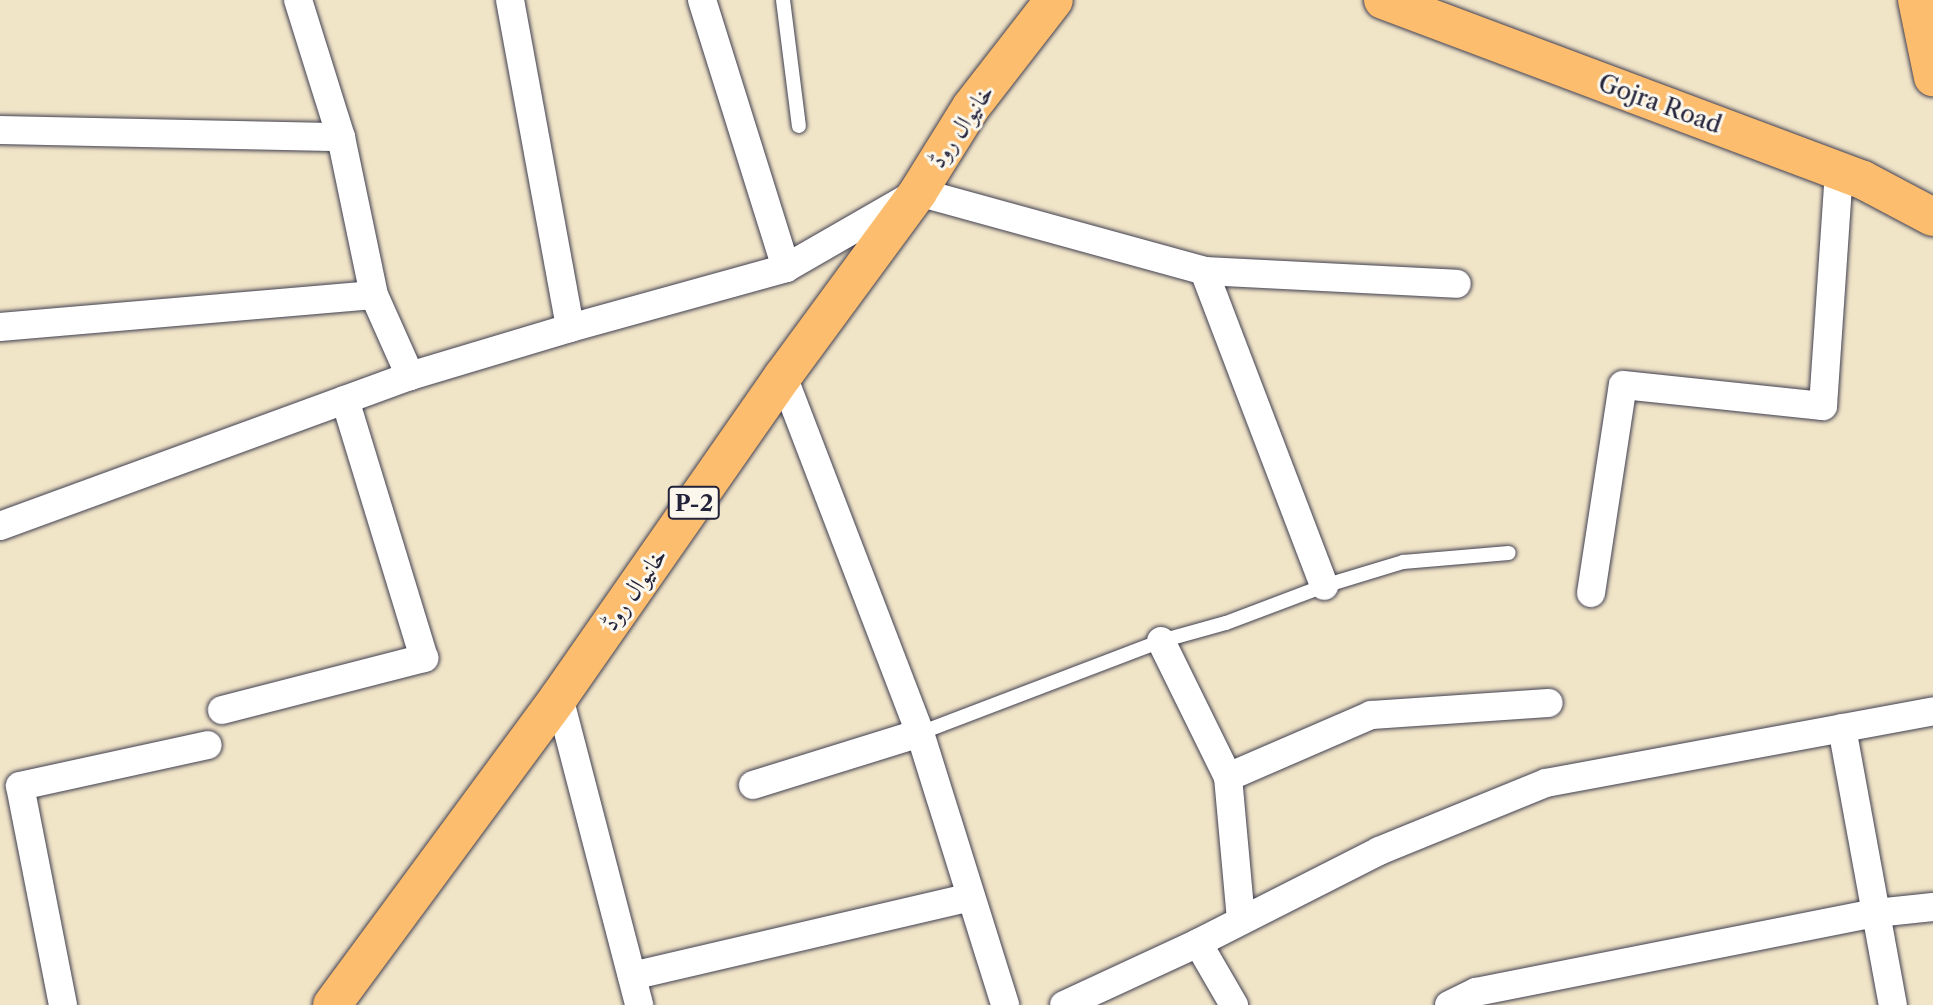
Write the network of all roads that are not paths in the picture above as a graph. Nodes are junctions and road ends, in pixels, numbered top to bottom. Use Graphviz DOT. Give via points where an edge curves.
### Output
graph roads {
  1 [pos="298,0"];
  2 [pos="510,0"];
  3 [pos="702,0"];
  4 [pos="783,0"];
  5 [pos="1054,0"];
  6 [pos="1917,0"];
  7 [pos="1394,2"];
  8 [pos="1933,77"];
  9 [pos="800,126"];
  10 [pos="0,130"];
  11 [pos="341,137"];
  12 [pos="1839,170"];
  13 [pos="918,192"];
  14 [pos="1933,217"];
  15 [pos="786,268"];
  16 [pos="1204,271"];
  17 [pos="1457,284"];
  18 [pos="374,295"];
  19 [pos="0,327"];
  20 [pos="570,328"];
  21 [pos="410,376"];
  22 [pos="783,376"];
  23 [pos="345,400"];
  24 [pos="0,526"];
  25 [pos="1509,553"];
  26 [pos="1324,586"];
  27 [pos="1591,593"];
  28 [pos="1161,641"];
  29 [pos="559,697"];
  30 [pos="1549,703"];
  31 [pos="222,710"];
  32 [pos="1933,711"];
  33 [pos="1842,728"];
  34 [pos="920,733"];
  35 [pos="208,745"];
  36 [pos="1228,777"];
  37 [pos="753,785"];
  38 [pos="971,897"];
  39 [pos="1933,907"];
  40 [pos="1876,913"];
  41 [pos="1241,919"];
  42 [pos="1198,943"];
  43 [pos="632,976"];
  44 [pos="63,1005"];
  45 [pos="332,1005"];
  46 [pos="639,1005"];
  47 [pos="1005,1005"];
  48 [pos="1064,1005"];
  49 [pos="1234,1005"];
  50 [pos="1449,1005"];
  51 [pos="1893,1005"];
  1 -- 11 [label="street"];
  2 -- 20 [label="street"];
  3 -- 15 [label="street"];
  4 -- 9 [label="lane"];
  5 -- 13 [label="main road, خانیوال روڈ / P-2" via="971,107"];
  6 -- 8 [label="main road"];
  7 -- 12 [label="main road, Gojra Road"];
  10 -- 11 [label="street"];
  11 -- 18 [label="street"];
  12 -- 14 [label="main road, Gojra Road"];
  12 -- 27 [label="street" via="1823,406 1623,385"];
  13 -- 15 [label="street"];
  13 -- 16 [label="street"];
  13 -- 22 [label="main road, خانیوال روڈ / P-2"];
  15 -- 20 [label="street"];
  16 -- 17 [label="street"];
  16 -- 26 [label="street"];
  18 -- 19 [label="street"];
  18 -- 21 [label="street"];
  20 -- 21 [label="street"];
  21 -- 23 [label="street"];
  22 -- 29 [label="main road, خانیوال روڈ / P-2"];
  22 -- 34 [label="street"];
  23 -- 24 [label="street"];
  23 -- 31 [label="street" via="424,658"];
  25 -- 26 [label="lane" via="1403,562"];
  26 -- 28 [label="lane" via="1226,623"];
  28 -- 34 [label="lane"];
  28 -- 36 [label="street"];
  29 -- 43 [label="street"];
  29 -- 45 [label="main road, خانیوال روڈ / P-2"];
  30 -- 36 [label="street" via="1371,715"];
  32 -- 33 [label="street"];
  33 -- 40 [label="street"];
  33 -- 41 [label="street" via="1546,783 1379,851"];
  34 -- 37 [label="street"];
  34 -- 38 [label="street"];
  35 -- 44 [label="street" via="20,786"];
  36 -- 41 [label="street"];
  38 -- 43 [label="street"];
  38 -- 47 [label="street"];
  39 -- 40 [label="street"];
  40 -- 50 [label="street" via="1476,992"];
  40 -- 51 [label="street"];
  41 -- 42 [label="street"];
  42 -- 48 [label="street"];
  42 -- 49 [label="street"];
  43 -- 46 [label="street"];
}
